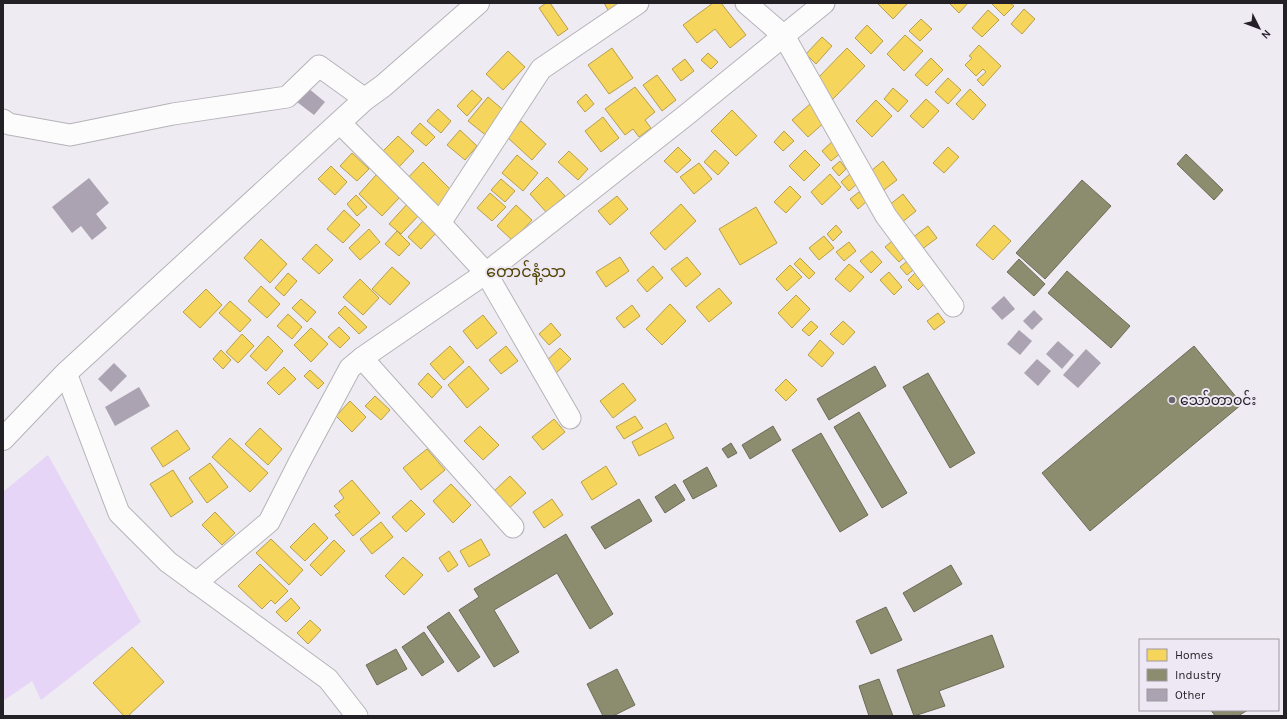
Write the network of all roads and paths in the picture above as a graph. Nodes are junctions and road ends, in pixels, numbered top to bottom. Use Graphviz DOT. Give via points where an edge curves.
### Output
graph roads {
  1 [pos="478,3"];
  2 [pos="638,3"];
  3 [pos="746,3"];
  4 [pos="824,3"];
  5 [pos="784,36"];
  6 [pos="365,99"];
  7 [pos="3,120"];
  8 [pos="340,123"];
  9 [pos="440,223"];
  10 [pos="486,273"];
  11 [pos="953,306"];
  12 [pos="362,358"];
  13 [pos="66,373"];
  14 [pos="570,418"];
  15 [pos="3,439"];
  16 [pos="513,527"];
  17 [pos="196,583"];
  18 [pos="357,716"];
  1 -- 6 [label="main road"];
  2 -- 9 [label="street" via="541,69"];
  3 -- 5 [label="street"];
  4 -- 5 [label="street"];
  5 -- 10 [label="street"];
  5 -- 11 [label="street" via="886,216"];
  6 -- 7 [label="street" via="318,66 287,97 173,114 70,135 9,124"];
  6 -- 8 [label="main road"];
  8 -- 9 [label="street"];
  8 -- 13 [label="main road"];
  9 -- 10 [label="street"];
  10 -- 12 [label="street"];
  10 -- 14 [label="street"];
  12 -- 16 [label="street"];
  12 -- 17 [label="street" via="350,368 269,522"];
  13 -- 15 [label="main road"];
  13 -- 17 [label="street" via="119,513 168,562"];
  17 -- 18 [label="street" via="328,679"];
}
